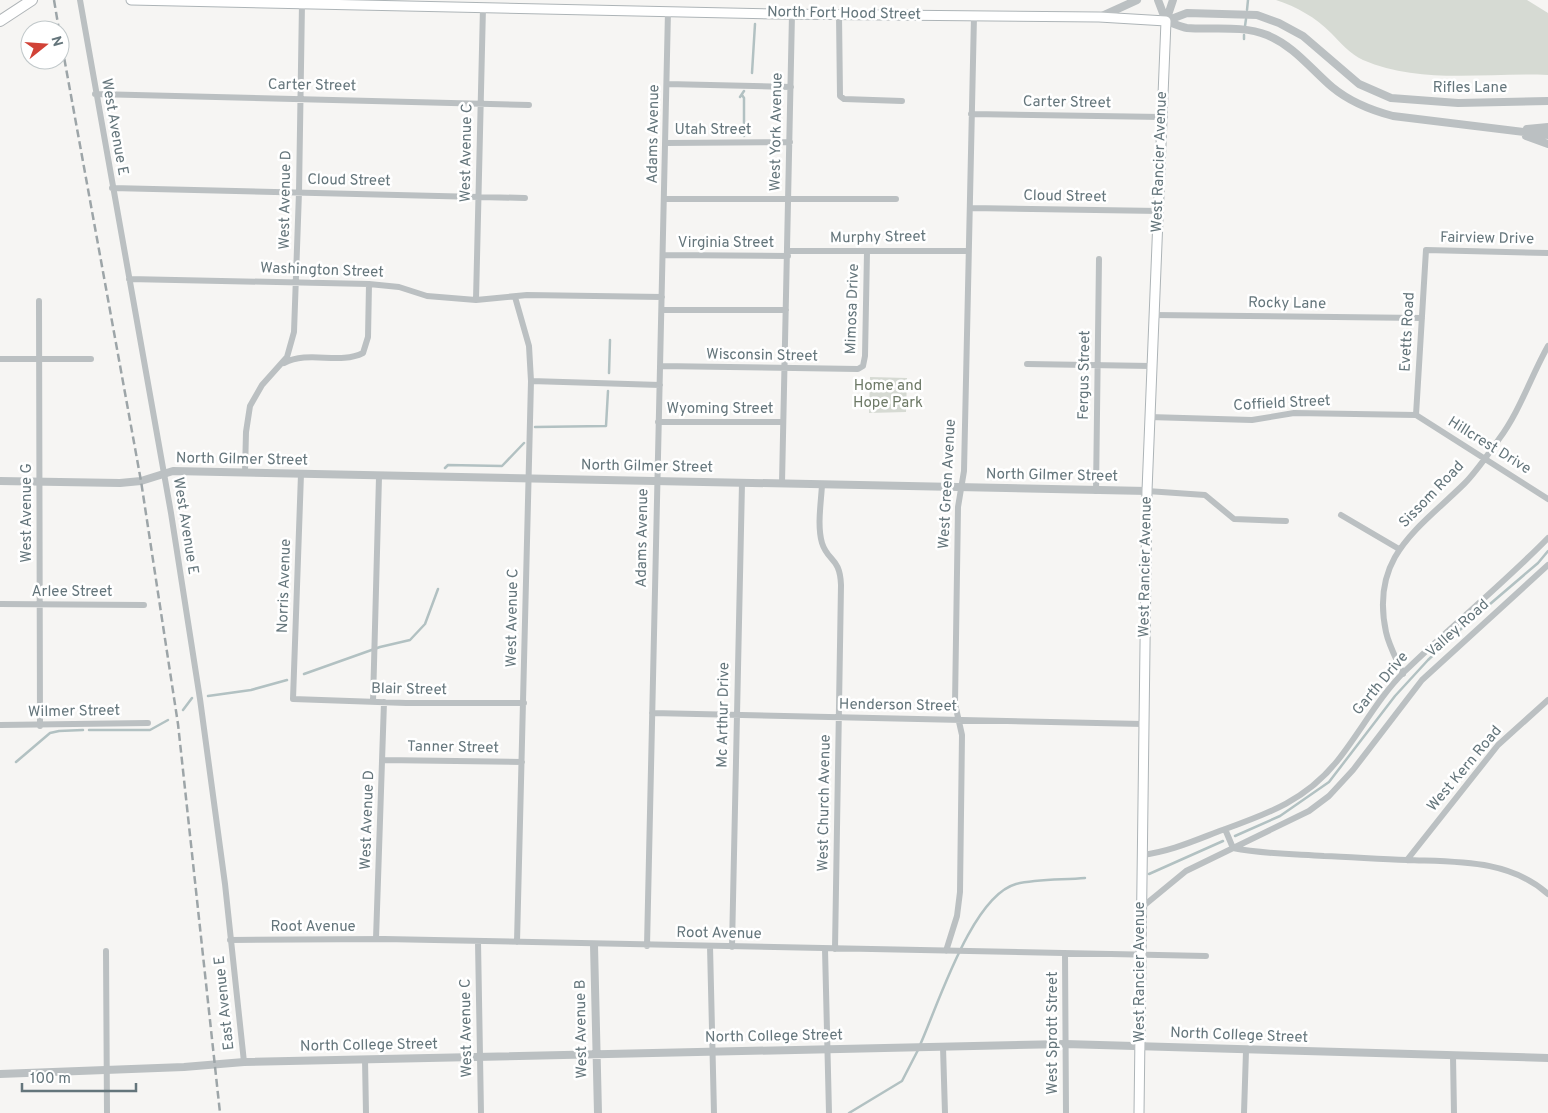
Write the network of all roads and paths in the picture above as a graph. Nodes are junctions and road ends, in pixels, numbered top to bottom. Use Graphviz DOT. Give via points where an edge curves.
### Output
graph roads {
  1 [pos="32,0"];
  2 [pos="80,0"];
  3 [pos="131,0"];
  4 [pos="1137,0"];
  5 [pos="1158,0"];
  6 [pos="1173,0"];
  7 [pos="302,3"];
  8 [pos="483,7"];
  9 [pos="668,11"];
  10 [pos="792,14"];
  11 [pos="839,15"];
  12 [pos="974,16"];
  13 [pos="1099,17"];
  14 [pos="0,21"];
  15 [pos="1166,21"];
  16 [pos="667,84"];
  17 [pos="791,87"];
  18 [pos="95,94"];
  19 [pos="1392,98"];
  20 [pos="300,99"];
  21 [pos="902,101"];
  22 [pos="1548,101"];
  23 [pos="480,103"];
  24 [pos="529,104"];
  25 [pos="972,114"];
  26 [pos="1162,117"];
  27 [pos="1548,129"];
  28 [pos="1510,130"];
  29 [pos="1548,135"];
  30 [pos="1548,139"];
  31 [pos="666,142"];
  32 [pos="790,142"];
  33 [pos="1548,144"];
  34 [pos="112,188"];
  35 [pos="299,192"];
  36 [pos="478,196"];
  37 [pos="525,198"];
  38 [pos="896,199"];
  39 [pos="665,200"];
  40 [pos="788,200"];
  41 [pos="970,208"];
  42 [pos="1159,211"];
  43 [pos="1426,250"];
  44 [pos="968,251"];
  45 [pos="867,252"];
  46 [pos="788,253"];
  47 [pos="1548,253"];
  48 [pos="663,255"];
  49 [pos="1099,259"];
  50 [pos="129,279"];
  51 [pos="296,282"];
  52 [pos="369,284"];
  53 [pos="515,297"];
  54 [pos="662,297"];
  55 [pos="476,300"];
  56 [pos="39,301"];
  57 [pos="662,310"];
  58 [pos="786,310"];
  59 [pos="1153,315"];
  60 [pos="1422,318"];
  61 [pos="1548,346"];
  62 [pos="40,358"];
  63 [pos="0,359"];
  64 [pos="91,359"];
  65 [pos="1027,364"];
  66 [pos="281,365"];
  67 [pos="660,366"];
  68 [pos="863,366"];
  69 [pos="1098,366"];
  70 [pos="1152,366"];
  71 [pos="785,368"];
  72 [pos="531,381"];
  73 [pos="660,384"];
  74 [pos="1416,415"];
  75 [pos="1149,417"];
  76 [pos="658,422"];
  77 [pos="783,422"];
  78 [pos="1484,458"];
  79 [pos="245,472"];
  80 [pos="164,474"];
  81 [pos="301,474"];
  82 [pos="379,476"];
  83 [pos="529,478"];
  84 [pos="657,480"];
  85 [pos="0,481"];
  86 [pos="40,482"];
  87 [pos="742,483"];
  88 [pos="782,483"];
  89 [pos="822,485"];
  90 [pos="962,487"];
  91 [pos="1096,491"];
  92 [pos="1147,491"];
  93 [pos="1548,499"];
  94 [pos="1341,515"];
  95 [pos="1286,521"];
  96 [pos="1548,538"];
  97 [pos="1399,549"];
  98 [pos="1548,565"];
  99 [pos="0,604"];
  100 [pos="39,605"];
  101 [pos="144,605"];
  102 [pos="1402,674"];
  103 [pos="293,699"];
  104 [pos="1548,700"];
  105 [pos="373,702"];
  106 [pos="384,702"];
  107 [pos="524,703"];
  108 [pos="652,713"];
  109 [pos="737,716"];
  110 [pos="838,717"];
  111 [pos="957,720"];
  112 [pos="148,723"];
  113 [pos="1143,724"];
  114 [pos="0,725"];
  115 [pos="40,726"];
  116 [pos="383,760"];
  117 [pos="522,762"];
  118 [pos="1225,829"];
  119 [pos="1233,848"];
  120 [pos="1141,855"];
  121 [pos="1407,860"];
  122 [pos="1548,894"];
  123 [pos="1140,909"];
  124 [pos="376,939"];
  125 [pos="230,940"];
  126 [pos="478,942"];
  127 [pos="517,942"];
  128 [pos="594,945"];
  129 [pos="647,946"];
  130 [pos="710,946"];
  131 [pos="732,947"];
  132 [pos="825,949"];
  133 [pos="835,949"];
  134 [pos="106,951"];
  135 [pos="949,951"];
  136 [pos="1065,953"];
  137 [pos="1142,954"];
  138 [pos="1206,956"];
  139 [pos="1065,1044"];
  140 [pos="1140,1045"];
  141 [pos="943,1047"];
  142 [pos="827,1049"];
  143 [pos="712,1051"];
  144 [pos="1246,1051"];
  145 [pos="597,1055"];
  146 [pos="1453,1056"];
  147 [pos="480,1058"];
  148 [pos="1548,1058"];
  149 [pos="365,1059"];
  150 [pos="244,1062"];
  151 [pos="106,1070"];
  152 [pos="0,1074"];
  153 [pos="829,1112"];
  154 [pos="106,1113"];
  155 [pos="366,1113"];
  156 [pos="481,1113"];
  157 [pos="598,1113"];
  158 [pos="714,1113"];
  159 [pos="944,1113"];
  160 [pos="1066,1113"];
  161 [pos="1139,1113"];
  162 [pos="1244,1113"];
  163 [pos="1454,1113"];
  1 -- 14 [label="main road"];
  2 -- 18 [label="street, West Avenue E"];
  3 -- 7 [label="main road, North Fort Hood Street"];
  4 -- 13 [label="street"];
  5 -- 15 [label="street"];
  6 -- 15 [label="street"];
  7 -- 8 [label="main road, North Fort Hood Street"];
  7 -- 20 [label="street, West Avenue D"];
  8 -- 9 [label="main road, North Fort Hood Street"];
  8 -- 23 [label="street, West Avenue C"];
  9 -- 10 [label="main road, North Fort Hood Street"];
  9 -- 16 [label="street, Adams Avenue"];
  10 -- 11 [label="main road, North Fort Hood Street"];
  10 -- 17 [label="street, West York Avenue"];
  11 -- 12 [label="main road, North Fort Hood Street"];
  11 -- 21 [label="street" via="840,96 844,99"];
  12 -- 13 [label="main road, North Fort Hood Street"];
  12 -- 25 [label="street, West Green Avenue"];
  13 -- 15 [label="main road, North Fort Hood Street"];
  15 -- 19 [label="street, North Fort Hood Street" via="1187,13 1256,15 1302,36 1359,84"];
  15 -- 26 [label="main road, West Rancier Avenue"];
  15 -- 28 [label="street, North Fort Hood Street" via="1186,28 1265,34 1285,43 1331,87 1371,110 1393,116"];
  16 -- 17 [label="street"];
  16 -- 31 [label="street, Adams Avenue"];
  17 -- 32 [label="street, West York Avenue"];
  18 -- 20 [label="street, Carter Street"];
  18 -- 34 [label="street, West Avenue E"];
  19 -- 22 [label="street, Rifles Lane" via="1458,103"];
  20 -- 23 [label="street, Carter Street"];
  20 -- 35 [label="street, West Avenue D"];
  23 -- 24 [label="street, Carter Street"];
  23 -- 36 [label="street, West Avenue C"];
  25 -- 26 [label="street, Carter Street"];
  25 -- 41 [label="street, West Green Avenue"];
  26 -- 42 [label="main road, West Rancier Avenue"];
  27 -- 28 [label="street"];
  28 -- 29 [label="street"];
  28 -- 30 [label="street"];
  28 -- 33 [label="street"];
  31 -- 32 [label="street, Utah Street"];
  31 -- 39 [label="street, Adams Avenue"];
  32 -- 40 [label="street, West York Avenue"];
  34 -- 35 [label="street, Cloud Street"];
  34 -- 50 [label="street, West Avenue E"];
  35 -- 36 [label="street, Cloud Street"];
  35 -- 51 [label="street, West Avenue D"];
  36 -- 37 [label="street, Cloud Street"];
  36 -- 55 [label="street, West Avenue C"];
  38 -- 40 [label="street"];
  39 -- 40 [label="street"];
  39 -- 48 [label="street, Adams Avenue"];
  40 -- 46 [label="street, West York Avenue"];
  41 -- 42 [label="street, Cloud Street"];
  41 -- 44 [label="street, West Green Avenue"];
  42 -- 59 [label="main road, West Rancier Avenue"];
  43 -- 47 [label="street, Fairview Drive"];
  43 -- 60 [label="street, Evetts Road"];
  44 -- 45 [label="street, Murphy Street"];
  44 -- 90 [label="street, West Green Avenue"];
  45 -- 46 [label="street, Murphy Street"];
  45 -- 68 [label="street, Mimosa Drive"];
  46 -- 48 [label="street, Virginia Street"];
  46 -- 58 [label="street, West York Avenue"];
  48 -- 54 [label="street, Adams Avenue"];
  49 -- 69 [label="street, Fergus Street"];
  50 -- 51 [label="street, Washington Street"];
  50 -- 80 [label="street, West Avenue E"];
  51 -- 52 [label="street, Washington Street"];
  51 -- 66 [label="street, West Avenue D" via="292,345"];
  52 -- 55 [label="street, Washington Street" via="399,287 428,296"];
  52 -- 66 [label="street" via="368,337 363,353 299,357"];
  53 -- 54 [label="street, Washington Street"];
  53 -- 55 [label="street, Washington Street"];
  53 -- 72 [label="street, West Avenue C" via="529,346"];
  54 -- 57 [label="street, Adams Avenue"];
  56 -- 62 [label="street, West Avenue G"];
  57 -- 58 [label="street"];
  57 -- 67 [label="street, Adams Avenue"];
  58 -- 71 [label="street, West York Avenue"];
  59 -- 60 [label="street, Rocky Lane"];
  59 -- 70 [label="main road, West Rancier Avenue"];
  60 -- 74 [label="street, Evetts Road"];
  61 -- 78 [label="street, Sissom Road" via="1514,416"];
  62 -- 63 [label="street"];
  62 -- 64 [label="street"];
  62 -- 86 [label="street, West Avenue G"];
  65 -- 69 [label="street"];
  66 -- 79 [label="street, West Avenue D" via="262,385 250,406"];
  67 -- 71 [label="street, Wisconsin Street"];
  67 -- 73 [label="street, Adams Avenue"];
  68 -- 71 [label="street, Wisconsin Street" via="850,370"];
  69 -- 70 [label="street"];
  69 -- 91 [label="street, Fergus Street"];
  70 -- 75 [label="main road, West Rancier Avenue"];
  71 -- 77 [label="street, West York Avenue"];
  72 -- 73 [label="street"];
  72 -- 83 [label="street, West Avenue C"];
  73 -- 76 [label="street, Adams Avenue"];
  74 -- 75 [label="street, Coffield Street" via="1294,413 1252,420"];
  74 -- 78 [label="street, Hillcrest Drive"];
  75 -- 92 [label="main road, West Rancier Avenue"];
  76 -- 77 [label="street, Wyoming Street"];
  76 -- 84 [label="street, Adams Avenue"];
  77 -- 88 [label="street, West York Avenue"];
  78 -- 93 [label="street, Hillcrest Drive"];
  78 -- 97 [label="street, Sissom Road" via="1466,482"];
  79 -- 80 [label="street, North Gilmer Street" via="173,471"];
  79 -- 81 [label="street, North Gilmer Street"];
  80 -- 86 [label="street, North Gilmer Street" via="120,483"];
  80 -- 125 [label="street, West Avenue E" via="200,699"];
  81 -- 82 [label="street, North Gilmer Street"];
  81 -- 103 [label="street, Norris Avenue"];
  82 -- 83 [label="street, North Gilmer Street"];
  82 -- 105 [label="street"];
  83 -- 84 [label="street, North Gilmer Street"];
  83 -- 107 [label="street, West Avenue C"];
  84 -- 87 [label="street, North Gilmer Street"];
  84 -- 108 [label="street, Adams Avenue"];
  85 -- 86 [label="street, North Gilmer Street"];
  86 -- 100 [label="street, West Avenue G"];
  87 -- 88 [label="street, North Gilmer Street"];
  87 -- 109 [label="street, Mc Arthur Drive"];
  88 -- 89 [label="street, North Gilmer Street"];
  89 -- 90 [label="street, North Gilmer Street"];
  89 -- 110 [label="street, West Church Avenue" via="822,540 841,574"];
  90 -- 91 [label="street, North Gilmer Street"];
  90 -- 111 [label="street, West Green Avenue" via="958,517"];
  91 -- 92 [label="street, North Gilmer Street"];
  92 -- 95 [label="street, North Gilmer Street" via="1204,495 1234,519"];
  92 -- 113 [label="main road, West Rancier Avenue"];
  94 -- 97 [label="street"];
  96 -- 102 [label="street, Garth Drive"];
  97 -- 102 [label="street, Sissom Road" via="1385,579 1383,594 1386,633"];
  98 -- 119 [label="street, Valley Road" via="1422,680 1328,796 1309,811"];
  99 -- 100 [label="street, Arlee Street"];
  100 -- 101 [label="street, Arlee Street"];
  100 -- 115 [label="street, West Avenue G"];
  102 -- 118 [label="street, Garth Drive" via="1337,761 1315,784 1277,810"];
  103 -- 105 [label="street, Blair Street"];
  104 -- 121 [label="street, West Kern Road" via="1498,745"];
  105 -- 106 [label="street, Blair Street"];
  106 -- 107 [label="street, Blair Street"];
  106 -- 116 [label="street, West Avenue D"];
  107 -- 117 [label="street, West Avenue C"];
  108 -- 109 [label="street, Henderson Street"];
  108 -- 129 [label="street, Adams Avenue"];
  109 -- 110 [label="street, Henderson Street"];
  109 -- 131 [label="street, Mc Arthur Drive"];
  110 -- 111 [label="street, Henderson Street"];
  110 -- 133 [label="street, West Church Avenue"];
  111 -- 113 [label="street, Henderson Street"];
  111 -- 135 [label="street, West Green Avenue" via="962,735 960,892"];
  112 -- 115 [label="street, Wilmer Street"];
  113 -- 120 [label="main road, West Rancier Avenue"];
  114 -- 115 [label="street, Wilmer Street"];
  116 -- 117 [label="street, Tanner Street"];
  116 -- 124 [label="street, West Avenue D"];
  117 -- 127 [label="street, West Avenue C"];
  118 -- 119 [label="street"];
  118 -- 120 [label="street, Garth Drive" via="1163,853"];
  119 -- 121 [label="street" via="1262,854"];
  119 -- 123 [label="street" via="1186,871"];
  120 -- 123 [label="main road, West Rancier Avenue"];
  121 -- 122 [label="street" via="1490,865 1529,879"];
  123 -- 137 [label="main road, West Rancier Avenue"];
  124 -- 125 [label="street, Root Avenue"];
  124 -- 126 [label="street, Root Avenue"];
  125 -- 150 [label="street, East Avenue E"];
  126 -- 127 [label="street, Root Avenue"];
  126 -- 147 [label="street, West Avenue C"];
  127 -- 128 [label="street, Root Avenue"];
  128 -- 129 [label="street, Root Avenue"];
  128 -- 145 [label="street, West Avenue B"];
  129 -- 130 [label="street, Root Avenue"];
  130 -- 131 [label="street, Root Avenue"];
  130 -- 143 [label="street"];
  131 -- 132 [label="street, Root Avenue"];
  132 -- 133 [label="street, Root Avenue"];
  132 -- 142 [label="street"];
  133 -- 135 [label="street, Root Avenue"];
  134 -- 151 [label="street"];
  135 -- 136 [label="street, Root Avenue"];
  136 -- 137 [label="street, Root Avenue"];
  136 -- 139 [label="street, West Sprott Street"];
  137 -- 138 [label="street, Root Avenue"];
  137 -- 140 [label="main road, West Rancier Avenue"];
  139 -- 140 [label="street, North College Street"];
  139 -- 141 [label="street, North College Street"];
  139 -- 160 [label="street, West Sprott Street"];
  140 -- 144 [label="street, North College Street"];
  140 -- 161 [label="main road, West Rancier Avenue"];
  141 -- 142 [label="street, North College Street"];
  141 -- 159 [label="street"];
  142 -- 143 [label="street, North College Street"];
  142 -- 153 [label="street"];
  143 -- 145 [label="street, North College Street"];
  143 -- 158 [label="street"];
  144 -- 146 [label="street, North College Street"];
  144 -- 162 [label="street"];
  145 -- 147 [label="street, North College Street"];
  145 -- 157 [label="street, West Avenue B"];
  146 -- 148 [label="street, North College Street"];
  146 -- 163 [label="street"];
  147 -- 149 [label="street, North College Street"];
  147 -- 156 [label="street, West Avenue C"];
  149 -- 150 [label="street, North College Street"];
  149 -- 155 [label="street"];
  150 -- 151 [label="street, North College Street" via="184,1068"];
  151 -- 152 [label="street, North College Street"];
  151 -- 154 [label="street"];
}
